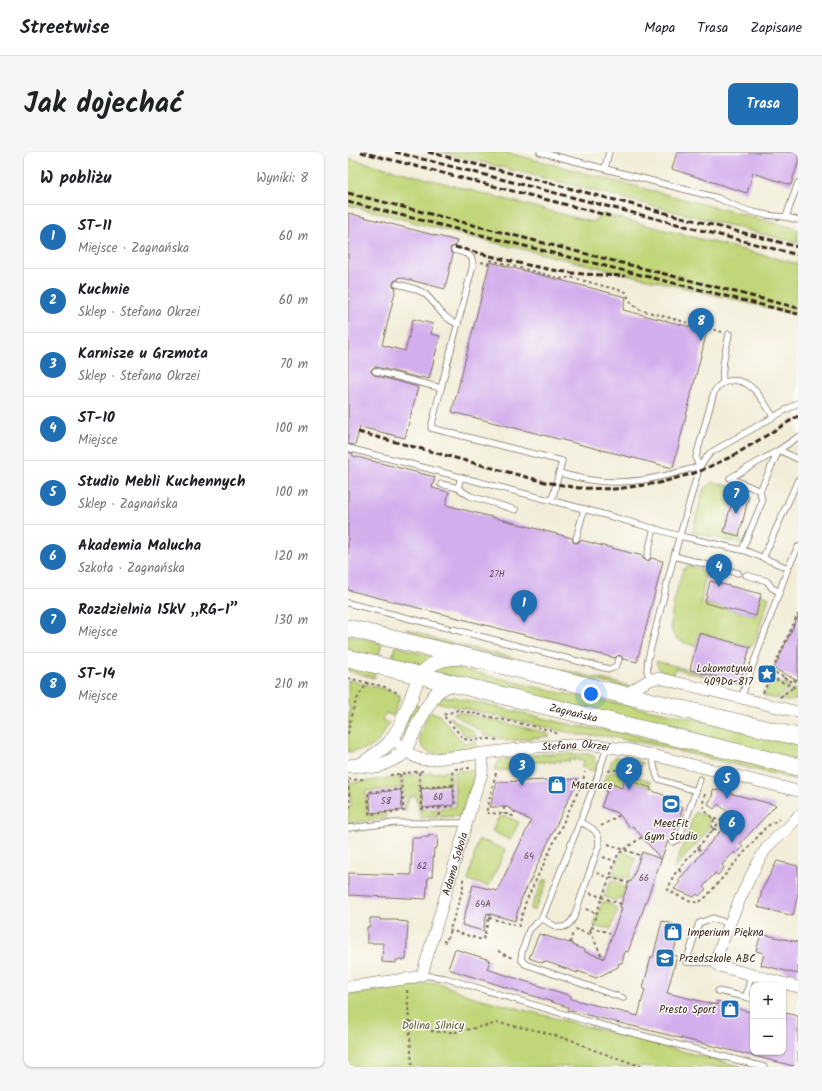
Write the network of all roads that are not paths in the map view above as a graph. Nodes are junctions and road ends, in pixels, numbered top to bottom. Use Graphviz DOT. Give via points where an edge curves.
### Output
graph roads {
  1 [pos="540,152"];
  2 [pos="609,152"];
  3 [pos="605,168"];
  4 [pos="798,183"];
  5 [pos="786,217"];
  6 [pos="798,220"];
  7 [pos="454,250"];
  8 [pos="397,284"];
  9 [pos="458,324"];
  10 [pos="729,334"];
  11 [pos="375,371"];
  12 [pos="723,383"];
  13 [pos="441,388"];
  14 [pos="798,403"];
  15 [pos="773,416"];
  16 [pos="798,437"];
  17 [pos="348,448"];
  18 [pos="779,450"];
  19 [pos="798,459"];
  20 [pos="700,466"];
  21 [pos="559,473"];
  22 [pos="461,477"];
  23 [pos="798,480"];
  24 [pos="441,484"];
  25 [pos="458,488"];
  26 [pos="760,491"];
  27 [pos="552,500"];
  28 [pos="584,509"];
  29 [pos="516,510"];
  30 [pos="654,528"];
  31 [pos="680,536"];
  32 [pos="576,539"];
  33 [pos="798,547"];
  34 [pos="742,550"];
  35 [pos="674,556"];
  36 [pos="647,557"];
  37 [pos="763,558"];
  38 [pos="788,568"];
  39 [pos="738,573"];
  40 [pos="746,575"];
  41 [pos="780,592"];
  42 [pos="348,603"];
  43 [pos="348,628"];
  44 [pos="348,658"];
  45 [pos="468,658"];
  46 [pos="619,659"];
  47 [pos="419,676"];
  48 [pos="651,680"];
  49 [pos="451,684"];
  50 [pos="619,694"];
  51 [pos="741,698"];
  52 [pos="798,712"];
  53 [pos="798,737"];
  54 [pos="393,738"];
  55 [pos="607,746"];
  56 [pos="405,750"];
  57 [pos="483,753"];
  58 [pos="652,755"];
  59 [pos="354,765"];
  60 [pos="798,768"];
  61 [pos="700,779"];
  62 [pos="696,791"];
  63 [pos="798,791"];
  64 [pos="798,816"];
  65 [pos="580,822"];
  66 [pos="467,823"];
  67 [pos="348,828"];
  68 [pos="673,842"];
  69 [pos="542,918"];
  70 [pos="730,924"];
  71 [pos="716,963"];
  72 [pos="751,974"];
  73 [pos="422,975"];
  74 [pos="348,987"];
  75 [pos="798,987"];
  76 [pos="718,991"];
  77 [pos="746,997"];
  78 [pos="623,998"];
  79 [pos="750,998"];
  80 [pos="764,1067"];
  1 -- 3 [label="lane"];
  2 -- 3 [label="lane"];
  3 -- 5 [label="lane" via="718,198 731,205 772,217"];
  4 -- 5 [label="lane"];
  5 -- 6 [label="lane"];
  7 -- 9 [label="lane" via="469,254 473,260"];
  8 -- 9 [label="lane" via="424,293 442,315"];
  9 -- 13 [label="lane"];
  10 -- 12 [label="lane" via="724,357"];
  11 -- 13 [label="lane"];
  12 -- 15 [label="lane" via="744,382"];
  12 -- 20 [label="lane" via="714,392 696,457"];
  13 -- 21 [label="lane" via="431,428 562,461"];
  14 -- 15 [label="lane"];
  15 -- 20 [label="lane" via="710,453"];
  16 -- 18 [label="lane"];
  17 -- 22 [label="lane"];
  18 -- 19 [label="lane"];
  18 -- 26 [label="lane"];
  18 -- 26 [label="lane" via="730,478"];
  20 -- 21 [label="lane" via="659,477 617,483"];
  20 -- 31 [label="lane"];
  21 -- 27 [label="lane"];
  22 -- 25 [label="lane"];
  22 -- 27 [label="lane"];
  23 -- 37 [label="lane"];
  24 -- 25 [label="lane"];
  25 -- 29 [label="lane" via="470,496"];
  26 -- 34 [label="lane" via="762,502"];
  27 -- 28 [label="lane"];
  28 -- 30 [label="lane"];
  28 -- 32 [label="lane"];
  30 -- 31 [label="lane"];
  30 -- 36 [label="lane"];
  31 -- 34 [label="lane"];
  31 -- 35 [label="lane"];
  33 -- 38 [label="lane"];
  34 -- 37 [label="lane"];
  35 -- 39 [label="lane"];
  35 -- 48 [label="lane" via="648,659 647,671"];
  37 -- 38 [label="lane"];
  38 -- 41 [label="lane"];
  40 -- 41 [label="lane" via="767,581 772,588"];
  41 -- 51 [label="lane"];
  42 -- 46 [label="lane" via="609,669 618,665"];
  43 -- 45 [label="main road"];
  44 -- 47 [label="main road, Zagnańska"];
  45 -- 47 [label="street" via="438,661"];
  45 -- 50 [label="main road"];
  47 -- 49 [label="main road, Zagnańska"];
  47 -- 54 [label="street"];
  48 -- 50 [label="street" via="630,692"];
  48 -- 51 [label="street" via="663,679"];
  49 -- 56 [label="street" via="434,696"];
  49 -- 60 [label="main road, Zagnańska"];
  50 -- 53 [label="main road"];
  51 -- 52 [label="street"];
  54 -- 56 [label="street, Stefana Okrzei"];
  54 -- 59 [label="street" via="382,750"];
  55 -- 57 [label="street, Stefana Okrzei" via="564,744"];
  55 -- 58 [label="street, Stefana Okrzei"];
  55 -- 65 [label="lane"];
  56 -- 57 [label="street, Stefana Okrzei" via="416,758 426,760"];
  56 -- 59 [label="street" via="400,756 377,767"];
  57 -- 66 [label="street, Adama Sobola" via="484,766"];
  58 -- 62 [label="lane" via="658,779"];
  58 -- 63 [label="street"];
  61 -- 62 [label="lane"];
  62 -- 68 [label="lane" via="679,839"];
  64 -- 70 [label="street" via="765,850"];
  65 -- 69 [label="lane"];
  65 -- 69 [label="lane" via="589,826 600,839 570,925 557,927"];
  66 -- 67 [label="lane" via="394,823"];
  66 -- 73 [label="street, Adama Sobola"];
  69 -- 78 [label="lane" via="529,930 521,959 526,964"];
  70 -- 71 [label="street"];
  70 -- 71 [label="lane" via="713,918 699,923 686,962"];
  71 -- 72 [label="street" via="718,966"];
  72 -- 75 [label="street"];
  72 -- 77 [label="lane"];
  73 -- 74 [label="street"];
  73 -- 80 [label="lane" via="445,978 590,1022"];
  76 -- 77 [label="lane"];
  77 -- 79 [label="lane"];
}
